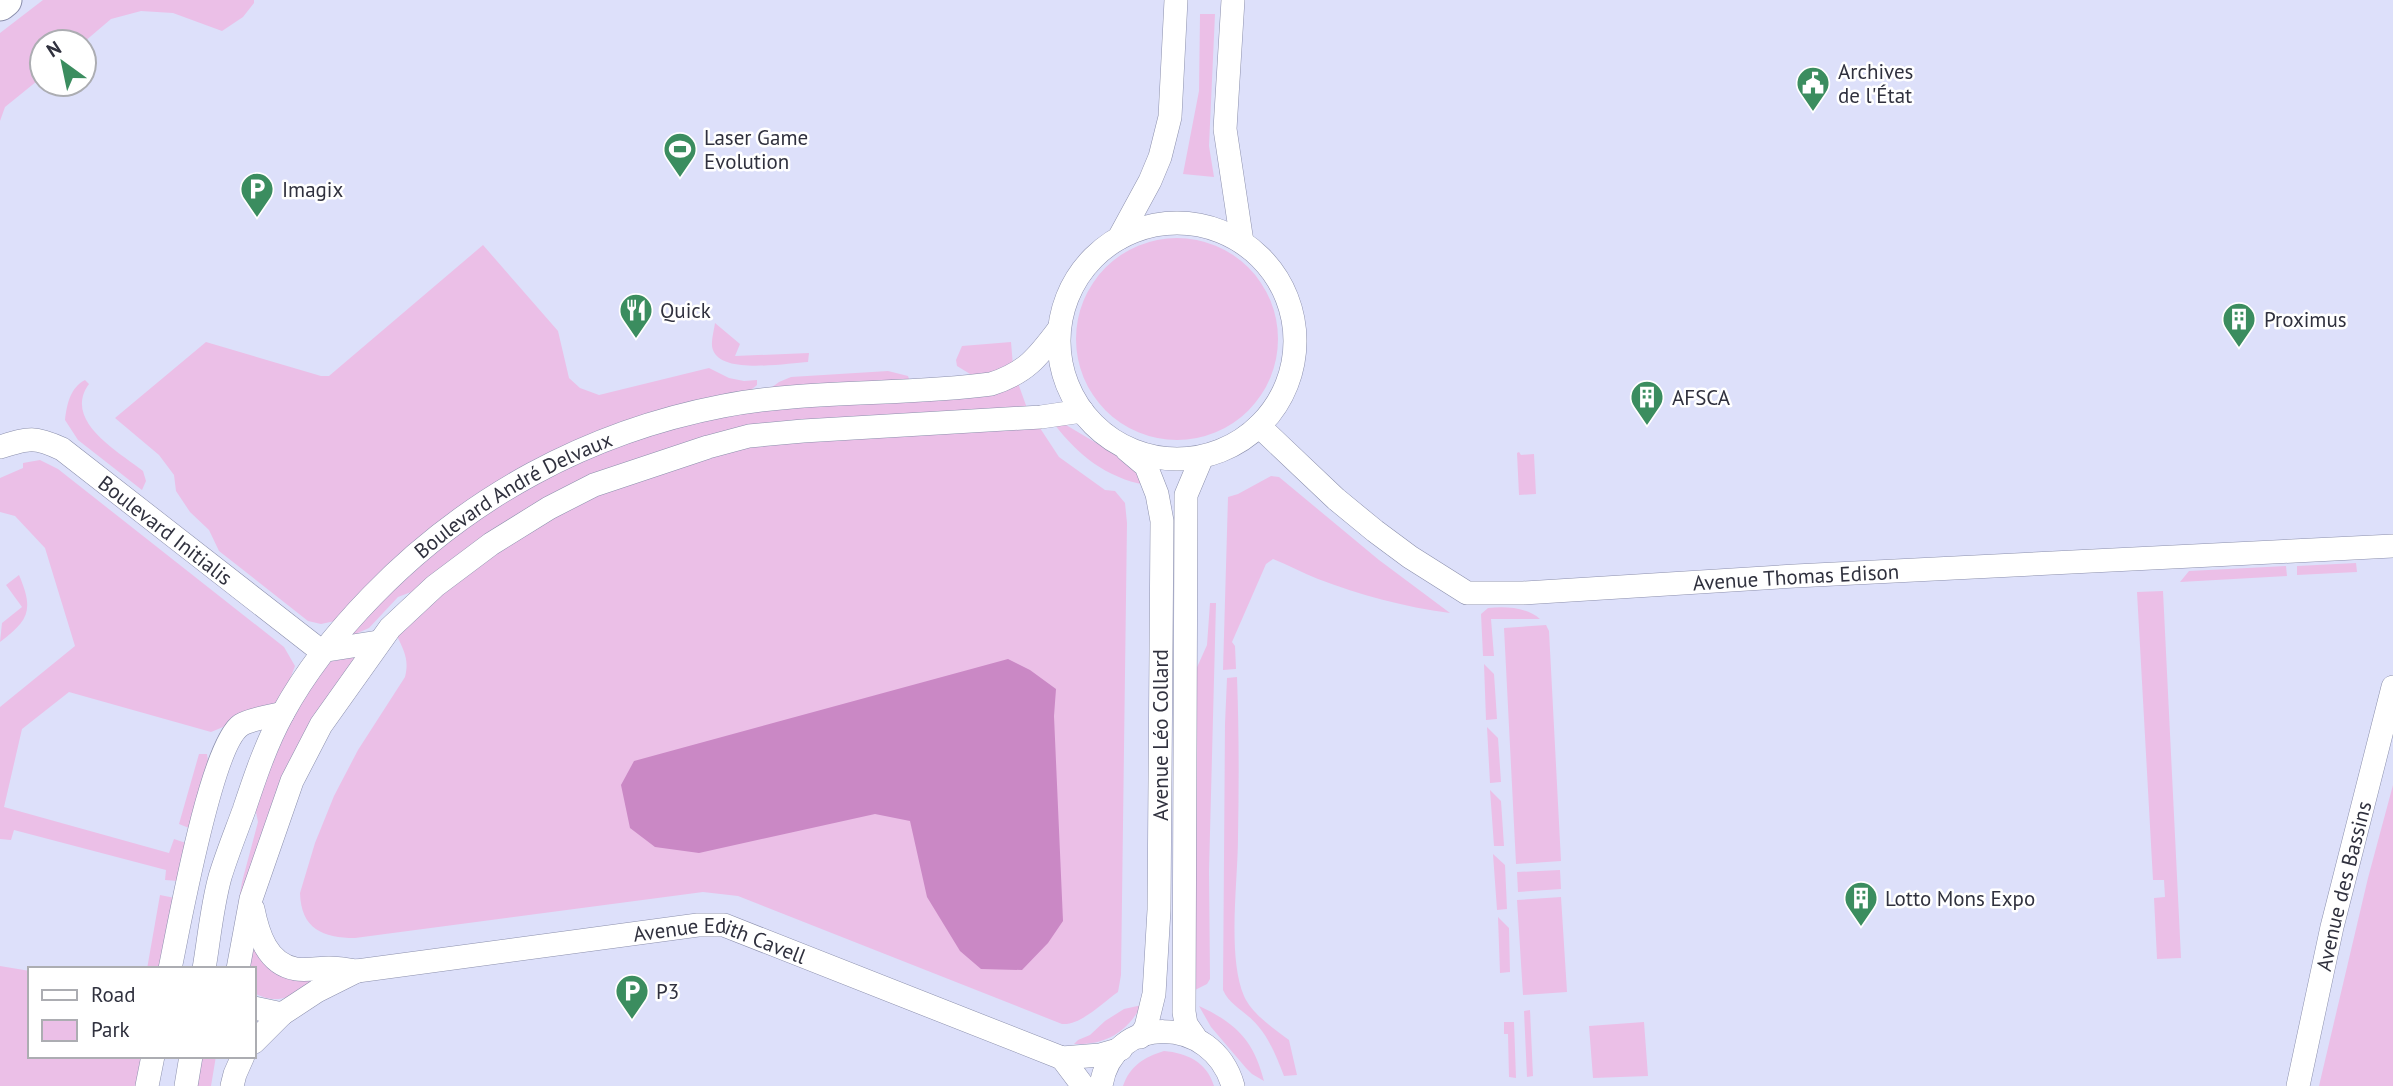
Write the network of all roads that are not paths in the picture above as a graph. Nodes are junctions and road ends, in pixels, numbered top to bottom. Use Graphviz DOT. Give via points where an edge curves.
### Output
graph roads {
  1 [pos="5,0"];
  2 [pos="1176,0"];
  3 [pos="1233,0"];
  4 [pos="0,4"];
  5 [pos="1119,238"];
  6 [pos="1241,242"];
  7 [pos="1059,328"];
  8 [pos="1082,411"];
  9 [pos="1259,426"];
  10 [pos="1121,446"];
  11 [pos="0,447"];
  12 [pos="1202,457"];
  13 [pos="2393,546"];
  14 [pos="378,642"];
  15 [pos="321,651"];
  16 [pos="2393,687"];
  17 [pos="283,713"];
  18 [pos="2393,736"];
  19 [pos="251,900"];
  20 [pos="209,937"];
  21 [pos="170,967"];
  22 [pos="204,967"];
  23 [pos="221,967"];
  24 [pos="238,967"];
  25 [pos="357,971"];
  26 [pos="256,1008"];
  27 [pos="282,1014"];
  28 [pos="1195,1037"];
  29 [pos="256,1040"];
  30 [pos="1130,1043"];
  31 [pos="153,1058"];
  32 [pos="191,1058"];
  33 [pos="225,1058"];
  34 [pos="242,1058"];
  35 [pos="1062,1058"];
  36 [pos="147,1086"];
  37 [pos="186,1086"];
  38 [pos="221,1086"];
  39 [pos="232,1086"];
  40 [pos="1083,1086"];
  41 [pos="1101,1086"];
  42 [pos="1233,1086"];
  43 [pos="2298,1086"];
  44 [pos="2309,1086"];
  1 -- 4 [label="highway"];
  2 -- 5 [label="street" via="1170,117 1150,181"];
  3 -- 6 [label="street" via="1225,129"];
  5 -- 6 [label="street" via="1149,226 1181,223 1213,228"];
  5 -- 7 [label="street" via="1078,276"];
  6 -- 9 [label="street" via="1278,279 1295,330 1288,382"];
  7 -- 8 [label="street" via="1067,386"];
  7 -- 15 [label="street, Boulevard André Delvaux" via="1024,370 991,384 734,404 646,425 550,463 455,521 402,565"];
  8 -- 10 [label="street"];
  8 -- 14 [label="street, Boulevard André Delvaux" via="749,436 615,476 491,544 435,586"];
  9 -- 12 [label="street" via="1233,445"];
  9 -- 13 [label="street, Avenue Thomas Edison" via="1375,531 1467,593"];
  10 -- 12 [label="street" via="1174,459"];
  10 -- 30 [label="street, Avenue Léo Collard" via="1146,466 1162,521 1159,910 1154,994 1146,1027"];
  11 -- 15 [label="street, Boulevard Initialis" via="41,439 62,449"];
  12 -- 28 [label="street, Avenue Léo Collard" via="1186,495 1184,1003 1186,1024"];
  14 -- 15 [label="street"];
  14 -- 19 [label="street, Boulevard André Delvaux" via="321,725 292,780"];
  15 -- 17 [label="street, Boulevard André Delvaux"];
  16 -- 43 [label="street, Avenue des Bassins" via="2335,914"];
  17 -- 20 [label="street, Boulevard André Delvaux" via="264,752 219,878"];
  17 -- 21 [label="street" via="241,725 225,748 211,784"];
  18 -- 44 [label="street, Avenue des Bassins"];
  19 -- 24 [label="street, Boulevard André Delvaux"];
  19 -- 25 [label="street" via="258,935 282,964 296,970"];
  20 -- 22 [label="street, Boulevard André Delvaux"];
  20 -- 23 [label="street"];
  25 -- 27 [label="street"];
  25 -- 35 [label="street, Avenue Edith Cavell" via="685,926 724,925"];
  26 -- 27 [label="street"];
  27 -- 29 [label="street"];
  28 -- 30 [label="street, Avenue Edith Cavell" via="1158,1032"];
  28 -- 42 [label="street" via="1224,1063"];
  30 -- 35 [label="street, Avenue Edith Cavell" via="1100,1055"];
  30 -- 41 [label="street, Avenue Léo Collard" via="1110,1062"];
  31 -- 36 [label="street"];
  32 -- 37 [label="street"];
  33 -- 38 [label="street"];
  34 -- 39 [label="street"];
  35 -- 40 [label="street"];
}
